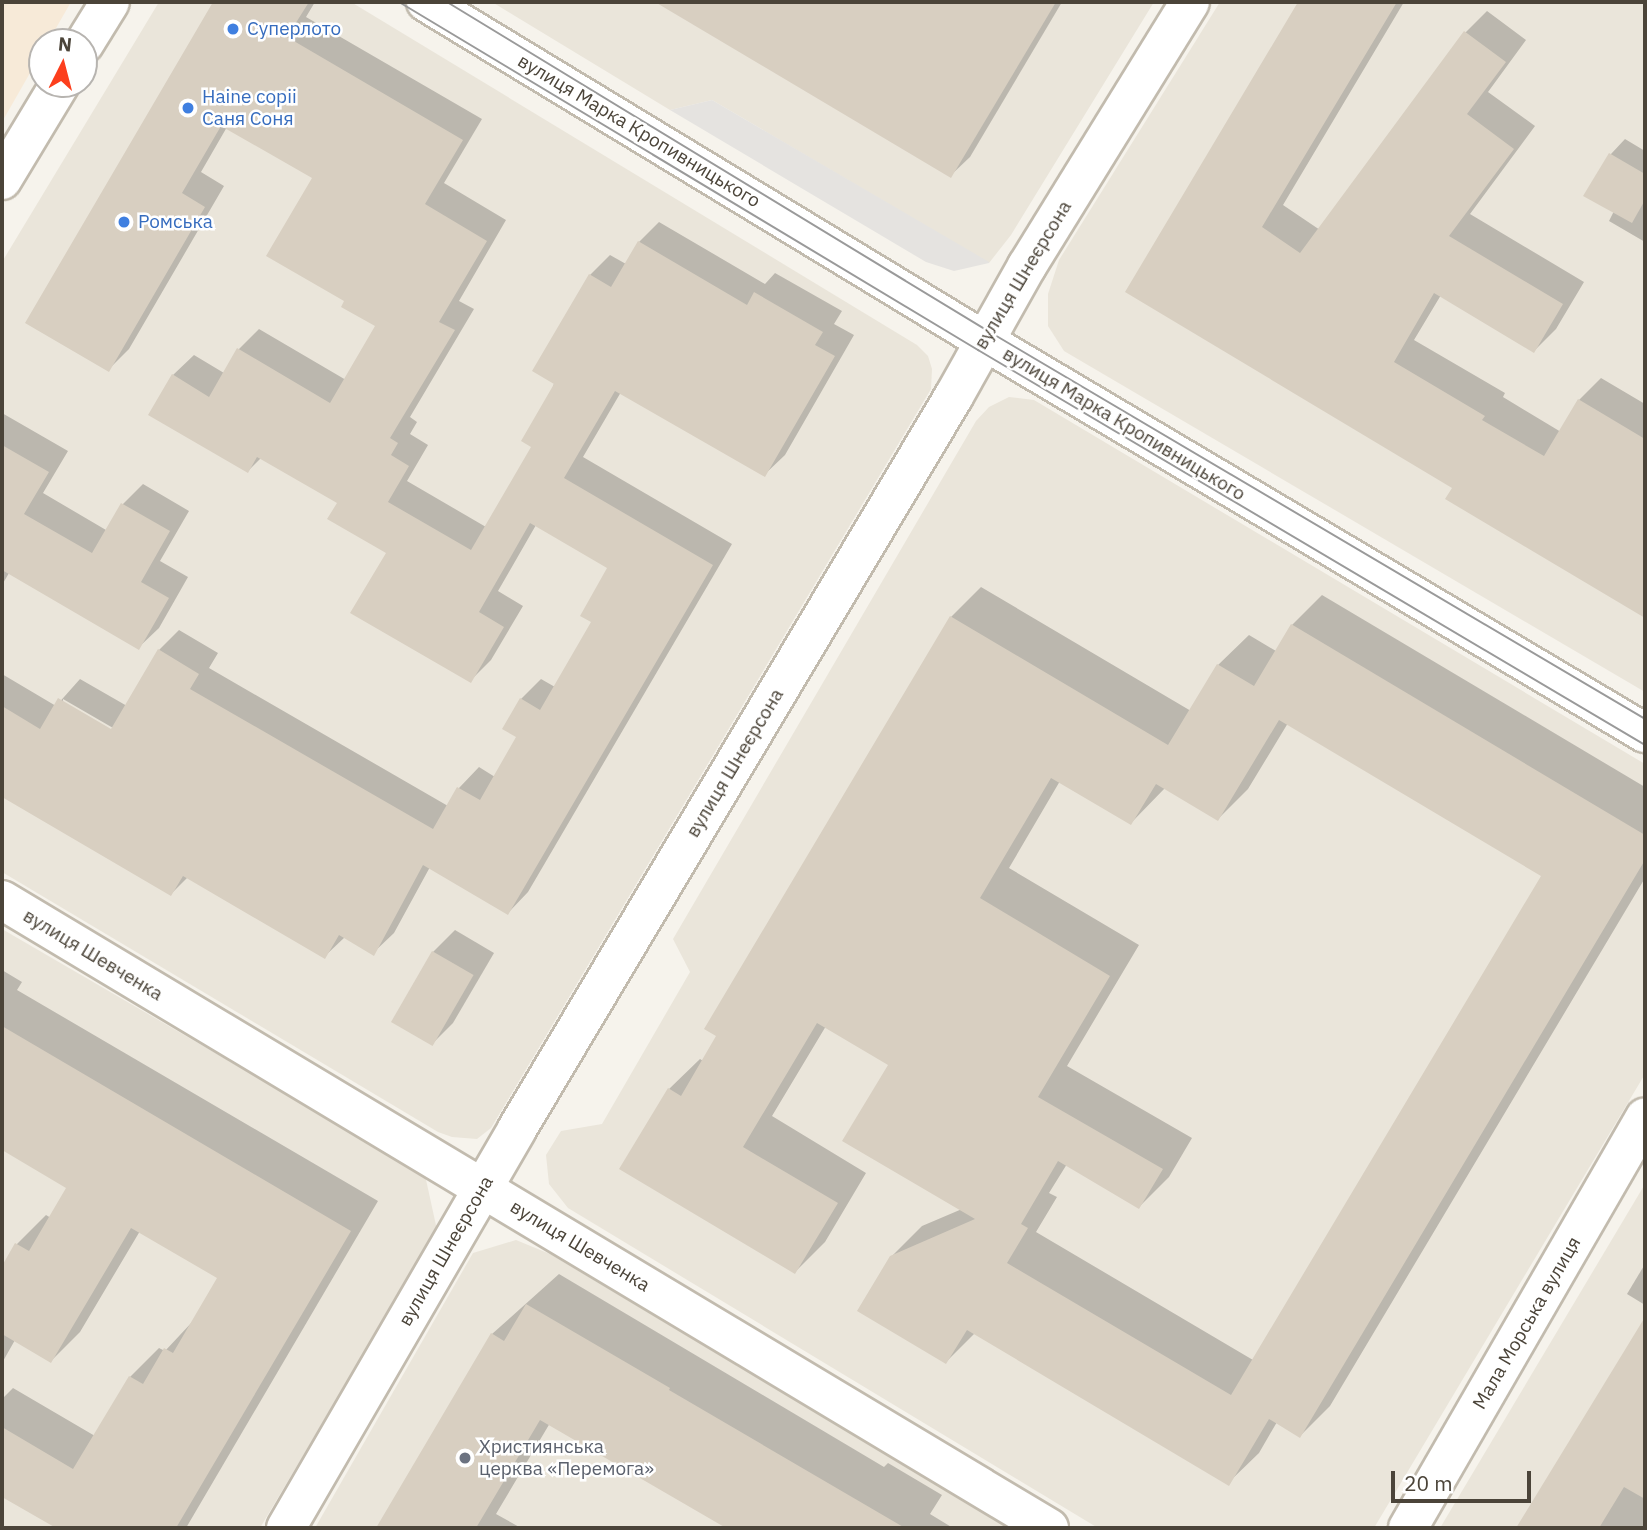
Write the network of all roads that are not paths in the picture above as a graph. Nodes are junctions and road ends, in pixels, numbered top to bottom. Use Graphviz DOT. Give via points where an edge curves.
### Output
graph roads {
  1 [pos="110,2"];
  2 [pos="426,2"];
  3 [pos="1190,2"];
  4 [pos="94,28"];
  5 [pos="52,98"];
  6 [pos="2,180"];
  7 [pos="983,341"];
  8 [pos="1645,733"];
  9 [pos="2,900"];
  10 [pos="1645,1118"];
  11 [pos="483,1188"];
  12 [pos="286,1528"];
  13 [pos="1049,1528"];
  14 [pos="1408,1528"];
  1 -- 4 [label="street"];
  2 -- 7 [label="street, вулиця Марка Кропивницького"];
  3 -- 7 [label="street, вулиця Шнеєрсона"];
  5 -- 6 [label="street"];
  7 -- 8 [label="street, вулиця Марка Кропивницького"];
  7 -- 11 [label="street, вулиця Шнеєрсона"];
  9 -- 11 [label="street, вулиця Шевченка"];
  10 -- 14 [label="street, Мала Морська вулиця"];
  11 -- 12 [label="street, вулиця Шнеєрсона"];
  11 -- 13 [label="street, вулиця Шевченка"];
}
